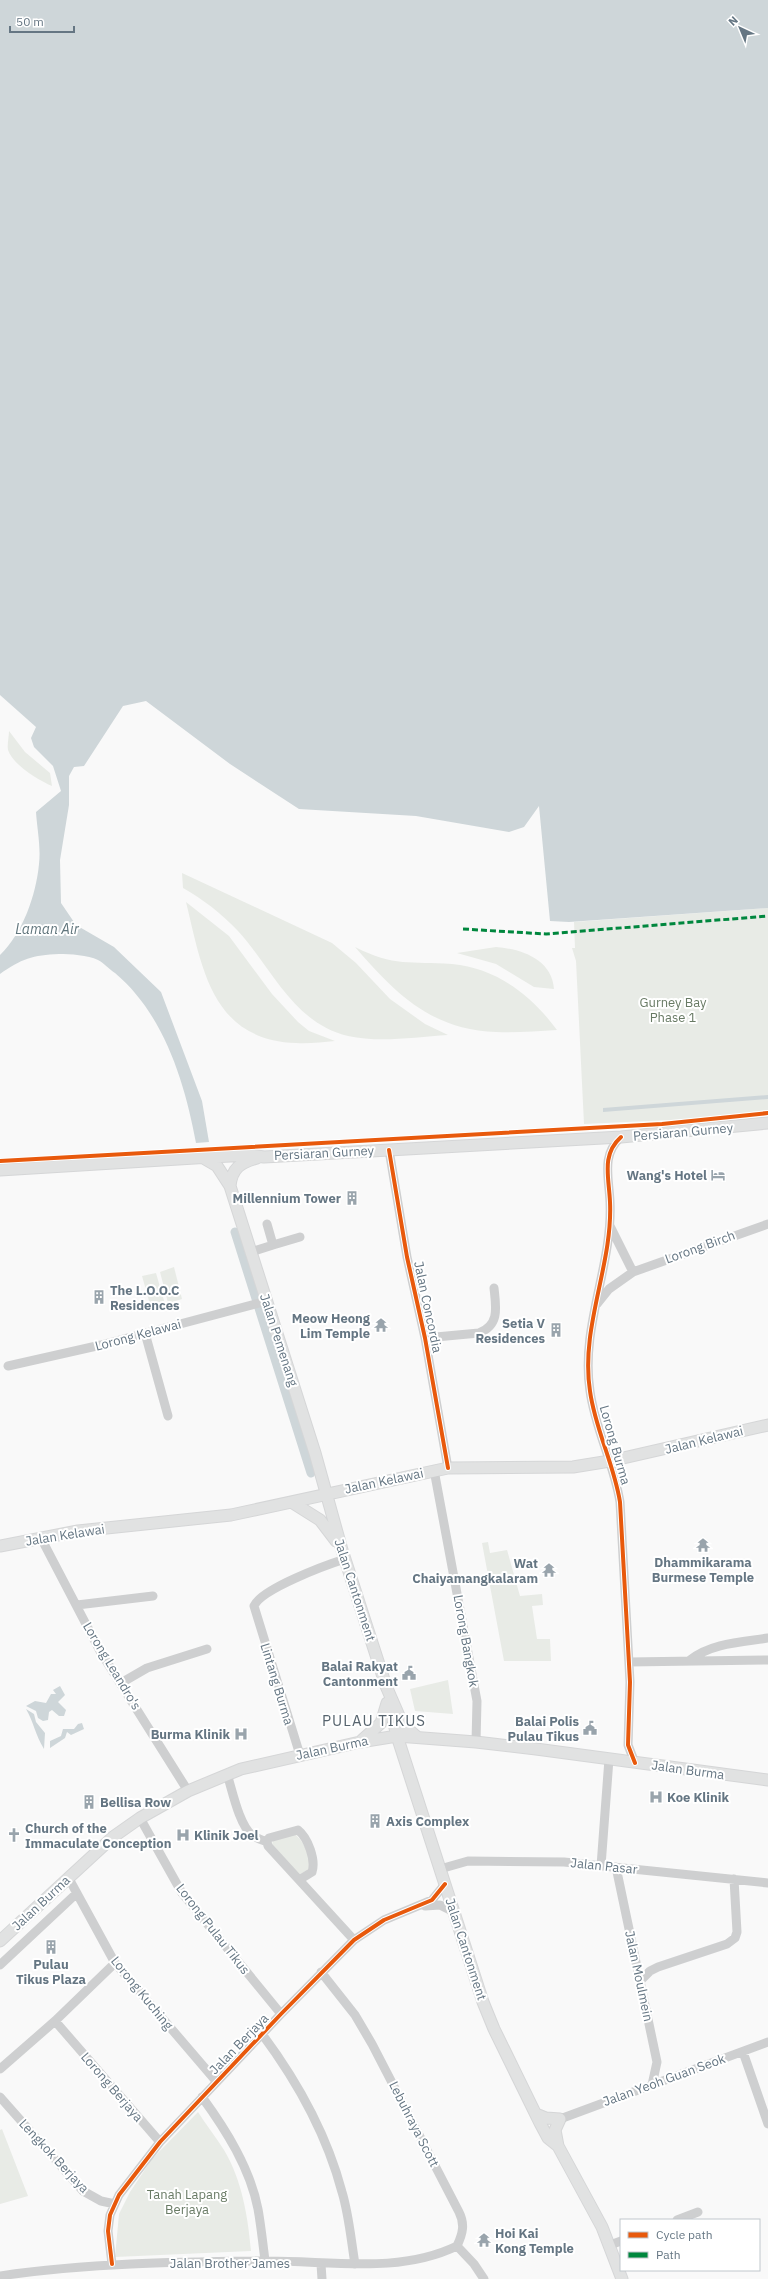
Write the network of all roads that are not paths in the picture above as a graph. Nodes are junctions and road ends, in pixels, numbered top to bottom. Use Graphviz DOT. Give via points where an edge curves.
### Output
graph roads {
  1 [pos="768,1124"];
  2 [pos="621,1137"];
  3 [pos="389,1150"];
  4 [pos="264,1157"];
  5 [pos="205,1158"];
  6 [pos="0,1170"];
  7 [pos="230,1186"];
  8 [pos="267,1224"];
  9 [pos="768,1224"];
  10 [pos="610,1226"];
  11 [pos="300,1237"];
  12 [pos="273,1245"];
  13 [pos="251,1252"];
  14 [pos="633,1272"];
  15 [pos="494,1288"];
  16 [pos="259,1303"];
  17 [pos="595,1307"];
  18 [pos="145,1333"];
  19 [pos="425,1338"];
  20 [pos="8,1366"];
  21 [pos="168,1416"];
  22 [pos="768,1425"];
  23 [pos="610,1461"];
  24 [pos="448,1468"];
  25 [pos="434,1470"];
  26 [pos="327,1494"];
  27 [pos="293,1503"];
  28 [pos="42,1538"];
  29 [pos="0,1546"];
  30 [pos="343,1555"];
  31 [pos="153,1596"];
  32 [pos="77,1605"];
  33 [pos="768,1638"];
  34 [pos="207,1649"];
  35 [pos="690,1660"];
  36 [pos="768,1660"];
  37 [pos="629,1662"];
  38 [pos="121,1683"];
  39 [pos="386,1686"];
  40 [pos="387,1700"];
  41 [pos="397,1736"];
  42 [pos="418,1737"];
  43 [pos="360,1742"];
  44 [pos="476,1742"];
  45 [pos="300,1755"];
  46 [pos="609,1759"];
  47 [pos="635,1762"];
  48 [pos="227,1774"];
  49 [pos="768,1780"];
  50 [pos="188,1791"];
  51 [pos="140,1818"];
  52 [pos="267,1842"];
  53 [pos="601,1866"];
  54 [pos="616,1868"];
  55 [pos="440,1869"];
  56 [pos="68,1877"];
  57 [pos="734,1879"];
  58 [pos="299,1880"];
  59 [pos="768,1883"];
  60 [pos="445,1884"];
  61 [pos="77,1893"];
  62 [pos="418,1907"];
  63 [pos="454,1912"];
  64 [pos="354,1940"];
  65 [pos="0,1941"];
  66 [pos="636,1960"];
  67 [pos="115,1964"];
  68 [pos="0,1965"];
  69 [pos="658,1967"];
  70 [pos="321,1972"];
  71 [pos="640,1980"];
  72 [pos="281,2014"];
  73 [pos="55,2021"];
  74 [pos="43,2031"];
  75 [pos="64,2031"];
  76 [pos="262,2034"];
  77 [pos="768,2042"];
  78 [pos="743,2052"];
  79 [pos="0,2069"];
  80 [pos="216,2081"];
  81 [pos="652,2085"];
  82 [pos="0,2097"];
  83 [pos="202,2097"];
  84 [pos="536,2114"];
  85 [pos="560,2119"];
  86 [pos="768,2124"];
  87 [pos="160,2142"];
  88 [pos="558,2146"];
  89 [pos="115,2204"];
  90 [pos="698,2212"];
  91 [pos="680,2219"];
  92 [pos="620,2241"];
  93 [pos="610,2245"];
  94 [pos="457,2246"];
  95 [pos="265,2261"];
  96 [pos="112,2264"];
  97 [pos="322,2264"];
  98 [pos="355,2264"];
  99 [pos="0,2276"];
  100 [pos="322,2279"];
  101 [pos="484,2279"];
  102 [pos="622,2279"];
  1 -- 2 [label="main road, Persiaran Gurney"];
  2 -- 3 [label="main road, Persiaran Gurney"];
  2 -- 10 [label="street, Lorong Burma" via="612,1144 607,1156"];
  3 -- 4 [label="main road, Persiaran Gurney"];
  3 -- 19 [label="street, Jalan Concordia" via="407,1258"];
  4 -- 5 [label="main road, Persiaran Gurney" via="250,1155"];
  4 -- 7 [label="main road" via="237,1167"];
  5 -- 6 [label="main road, Persiaran Gurney"];
  5 -- 7 [label="main road, Jalan Pemenang" via="217,1166"];
  7 -- 13 [label="main road, Jalan Pemenang"];
  8 -- 12 [label="street"];
  9 -- 14 [label="street, Lorong Birch"];
  10 -- 14 [label="street"];
  10 -- 17 [label="street, Lorong Burma"];
  11 -- 12 [label="street"];
  12 -- 13 [label="street"];
  13 -- 16 [label="main road, Jalan Pemenang"];
  14 -- 17 [label="street, Lorong Birch" via="609,1289"];
  15 -- 19 [label="street" via="496,1313 487,1330"];
  16 -- 18 [label="street, Lorong Kelawai"];
  16 -- 26 [label="main road, Jalan Pemenang"];
  17 -- 23 [label="street, Lorong Burma" via="589,1355 590,1392"];
  18 -- 20 [label="street, Lorong Kelawai"];
  18 -- 21 [label="street"];
  19 -- 24 [label="street, Jalan Concordia"];
  22 -- 23 [label="main road, Jalan Kelawai"];
  23 -- 24 [label="main road, Jalan Kelawai" via="573,1467"];
  23 -- 37 [label="street, Lorong Burma" via="621,1509"];
  24 -- 25 [label="main road, Jalan Kelawai"];
  25 -- 26 [label="main road, Jalan Kelawai"];
  25 -- 44 [label="street, Lorong Bangkok" via="477,1701"];
  26 -- 27 [label="main road, Jalan Kelawai"];
  26 -- 30 [label="main road, Jalan Cantonment"];
  27 -- 28 [label="main road, Jalan Kelawai" via="197,1520 108,1528"];
  27 -- 30 [label="main road" via="320,1520"];
  28 -- 29 [label="main road, Jalan Kelawai"];
  28 -- 32 [label="street, Lorong Leandro's"];
  30 -- 39 [label="main road, Jalan Cantonment"];
  30 -- 45 [label="street, Lintang Burma" via="260,1597 254,1606"];
  31 -- 32 [label="street"];
  32 -- 38 [label="street, Lorong Leandro's" via="100,1651"];
  33 -- 35 [label="street" via="710,1648"];
  34 -- 38 [label="street" via="147,1668"];
  35 -- 36 [label="street"];
  35 -- 37 [label="street"];
  37 -- 47 [label="street, Lorong Burma" via="628,1745"];
  38 -- 50 [label="street, Lorong Leandro's"];
  39 -- 40 [label="main road, Jalan Cantonment"];
  39 -- 42 [label="main road, Jalan Cantonment" via="403,1725"];
  40 -- 41 [label="main road, Jalan Cantonment"];
  40 -- 43 [label="main road" via="381,1723"];
  41 -- 42 [label="main road, Jalan Burma"];
  41 -- 43 [label="main road, Jalan Burma"];
  41 -- 55 [label="main road, Jalan Cantonment"];
  42 -- 44 [label="main road, Jalan Burma"];
  43 -- 45 [label="main road, Jalan Burma"];
  44 -- 46 [label="main road, Jalan Burma"];
  45 -- 48 [label="main road, Jalan Burma"];
  46 -- 47 [label="main road, Jalan Burma"];
  46 -- 53 [label="street"];
  47 -- 49 [label="main road, Jalan Burma"];
  48 -- 50 [label="main road, Jalan Burma"];
  48 -- 52 [label="street" via="232,1796 248,1830 252,1835"];
  50 -- 51 [label="main road, Jalan Burma"];
  51 -- 56 [label="main road, Jalan Burma" via="99,1848"];
  51 -- 72 [label="street, Lorong Pulau Tikus" via="185,1898"];
  52 -- 58 [label="street"];
  52 -- 58 [label="street" via="269,1838 291,1831 298,1830 303,1834 314,1864 312,1872"];
  53 -- 54 [label="street, Jalan Pasar"];
  53 -- 55 [label="street, Jalan Pasar" via="564,1862 468,1861"];
  54 -- 57 [label="street, Jalan Pasar"];
  54 -- 66 [label="street, Jalan Moulmein"];
  55 -- 60 [label="main road, Jalan Cantonment"];
  56 -- 61 [label="street, Lorong Kuching"];
  56 -- 65 [label="main road, Jalan Burma"];
  57 -- 59 [label="street, Jalan Pasar"];
  57 -- 69 [label="street" via="737,1932 735,1938 727,1944"];
  58 -- 64 [label="street"];
  60 -- 62 [label="street, Jalan Berjaya" via="437,1896"];
  60 -- 63 [label="main road, Jalan Cantonment"];
  61 -- 67 [label="street, Lorong Kuching"];
  61 -- 68 [label="street"];
  62 -- 63 [label="street, Jalan Berjaya" via="440,1905"];
  62 -- 64 [label="street, Jalan Berjaya" via="384,1920"];
  63 -- 84 [label="main road, Jalan Cantonment" via="494,2029"];
  64 -- 70 [label="street, Jalan Berjaya"];
  66 -- 69 [label="street" via="644,1967"];
  66 -- 71 [label="street, Jalan Moulmein"];
  67 -- 73 [label="street"];
  67 -- 80 [label="street, Lorong Kuching"];
  69 -- 71 [label="street"];
  70 -- 72 [label="street, Jalan Berjaya"];
  70 -- 94 [label="street, Lebuhraya Scott" via="355,2015 372,2044 464,2221 463,2234"];
  71 -- 81 [label="street, Jalan Moulmein" via="657,2062"];
  72 -- 76 [label="street, Jalan Berjaya"];
  73 -- 74 [label="street"];
  73 -- 75 [label="street, Lorong Berjaya"];
  74 -- 75 [label="street"];
  74 -- 79 [label="street"];
  75 -- 87 [label="street, Lorong Berjaya"];
  76 -- 80 [label="street, Jalan Berjaya"];
  76 -- 98 [label="street" via="296,2084 329,2153 346,2208"];
  77 -- 78 [label="street, Jalan Yeoh Guan Seok"];
  78 -- 81 [label="street, Jalan Yeoh Guan Seok"];
  78 -- 86 [label="street"];
  80 -- 83 [label="street, Jalan Berjaya"];
  81 -- 85 [label="street, Jalan Yeoh Guan Seok"];
  82 -- 89 [label="street, Lengkok Berjaya" via="84,2191 101,2201"];
  83 -- 87 [label="street, Jalan Berjaya"];
  83 -- 95 [label="street" via="230,2140 250,2184 258,2208"];
  84 -- 85 [label="main road"];
  84 -- 88 [label="main road, Jalan Cantonment" via="548,2138"];
  85 -- 88 [label="main road, Jalan Cantonment" via="555,2130"];
  87 -- 89 [label="street, Jalan Berjaya" via="129,2180"];
  88 -- 93 [label="main road, Jalan Cantonment"];
  89 -- 96 [label="street, Jalan Berjaya" via="110,2215 108,2231"];
  90 -- 91 [label="street"];
  92 -- 93 [label="street"];
  93 -- 102 [label="main road, Jalan Cantonment"];
  94 -- 98 [label="street, Jalan Brother James" via="414,2259"];
  94 -- 101 [label="street"];
  95 -- 96 [label="street, Jalan Brother James"];
  95 -- 97 [label="street, Jalan Brother James"];
  96 -- 99 [label="street, Jalan Brother James"];
  97 -- 98 [label="street, Jalan Brother James"];
  97 -- 100 [label="street"];
}
